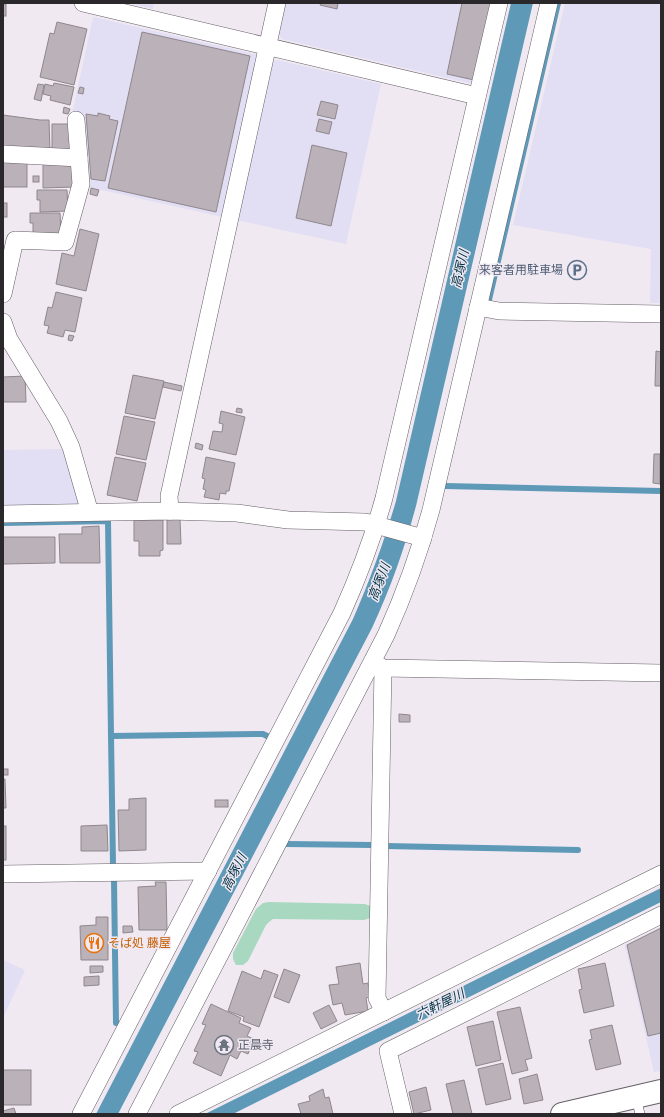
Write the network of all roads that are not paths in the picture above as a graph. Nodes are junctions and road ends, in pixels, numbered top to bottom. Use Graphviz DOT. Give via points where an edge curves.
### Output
graph roads {
  1 [pos="83,3"];
  2 [pos="277,3"];
  3 [pos="499,3"];
  4 [pos="549,3"];
  5 [pos="267,46"];
  6 [pos="477,96"];
  7 [pos="76,120"];
  8 [pos="3,154"];
  9 [pos="79,158"];
  10 [pos="3,294"];
  11 [pos="478,307"];
  12 [pos="661,314"];
  13 [pos="3,322"];
  14 [pos="170,511"];
  15 [pos="88,512"];
  16 [pos="3,514"];
  17 [pos="379,526"];
  18 [pos="419,537"];
  19 [pos="377,665"];
  20 [pos="661,673"];
  21 [pos="208,871"];
  22 [pos="3,874"];
  23 [pos="661,874"];
  24 [pos="661,915"];
  25 [pos="384,1012"];
  26 [pos="661,1091"];
  27 [pos="638,1106"];
  28 [pos="81,1114"];
  29 [pos="137,1114"];
  30 [pos="178,1114"];
  31 [pos="403,1114"];
  32 [pos="562,1114"];
  1 -- 5 [label="street"];
  2 -- 5 [label="street"];
  3 -- 6 [label="street"];
  4 -- 11 [label="street"];
  5 -- 6 [label="street"];
  5 -- 14 [label="street" via="169,496"];
  6 -- 17 [label="street"];
  7 -- 9 [label="street"];
  8 -- 9 [label="street"];
  9 -- 10 [label="street" via="81,184 65,242 15,240"];
  11 -- 12 [label="street" via="499,311"];
  11 -- 18 [label="street" via="431,510"];
  13 -- 15 [label="street" via="71,447"];
  14 -- 15 [label="street"];
  14 -- 17 [label="street" via="237,513 288,520 365,522"];
  15 -- 16 [label="street"];
  17 -- 18 [label="street"];
  17 -- 21 [label="street" via="342,613"];
  18 -- 19 [label="street" via="404,594 386,635"];
  19 -- 20 [label="street"];
  19 -- 25 [label="street" via="377,998"];
  19 -- 29 [label="street"];
  21 -- 22 [label="street"];
  21 -- 28 [label="street"];
  23 -- 25 [label="street"];
  24 -- 31 [label="street" via="388,1051"];
  25 -- 30 [label="street"];
  26 -- 27 [label="street"];
  27 -- 32 [label="street"];
}
